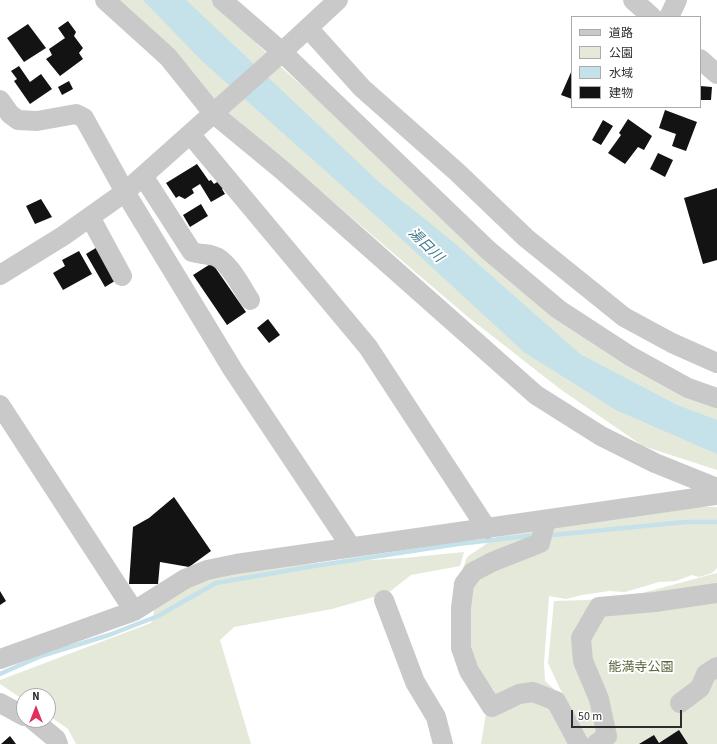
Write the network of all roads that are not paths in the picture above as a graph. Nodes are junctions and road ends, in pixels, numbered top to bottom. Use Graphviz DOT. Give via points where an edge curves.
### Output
graph roads {
  1 [pos="105,0"];
  2 [pos="222,0"];
  3 [pos="338,0"];
  4 [pos="633,0"];
  5 [pos="677,0"];
  6 [pos="651,16"];
  7 [pos="669,16"];
  8 [pos="308,28"];
  9 [pos="282,52"];
  10 [pos="701,60"];
  11 [pos="717,74"];
  12 [pos="0,100"];
  13 [pos="218,109"];
  14 [pos="190,134"];
  15 [pos="143,176"];
  16 [pos="125,192"];
  17 [pos="90,217"];
  18 [pos="0,274"];
  19 [pos="122,276"];
  20 [pos="250,300"];
  21 [pos="717,363"];
  22 [pos="717,398"];
  23 [pos="0,405"];
  24 [pos="717,488"];
  25 [pos="717,496"];
  26 [pos="546,520"];
  27 [pos="487,529"];
  28 [pos="351,547"];
  29 [pos="717,593"];
  30 [pos="384,600"];
  31 [pos="134,611"];
  32 [pos="0,659"];
  33 [pos="717,667"];
  34 [pos="717,678"];
  35 [pos="700,688"];
  36 [pos="0,703"];
  37 [pos="680,703"];
  38 [pos="16,712"];
  39 [pos="43,728"];
  40 [pos="58,744"];
  41 [pos="443,744"];
  42 [pos="579,744"];
  43 [pos="596,744"];
  1 -- 13 [label="street" via="168,57"];
  2 -- 9 [label="street"];
  3 -- 8 [label="street"];
  4 -- 6 [label="street"];
  5 -- 7 [label="street"];
  8 -- 9 [label="street"];
  8 -- 21 [label="street" via="362,88 457,172 526,238 624,317 672,343"];
  9 -- 13 [label="street"];
  9 -- 22 [label="street" via="488,250 558,309 643,363 688,388"];
  10 -- 11 [label="street"];
  12 -- 16 [label="street" via="18,120 37,121 76,114 84,118"];
  13 -- 14 [label="street"];
  13 -- 24 [label="street" via="282,170 536,395 601,436 655,463"];
  14 -- 15 [label="street"];
  14 -- 27 [label="street" via="368,347"];
  15 -- 16 [label="street"];
  15 -- 20 [label="street" via="192,252 214,256 224,262"];
  16 -- 17 [label="street"];
  16 -- 28 [label="street" via="233,370"];
  17 -- 18 [label="street"];
  17 -- 19 [label="street"];
  23 -- 31 [label="street"];
  25 -- 26 [label="street"];
  26 -- 27 [label="street"];
  26 -- 42 [label="street" via="540,543 473,572 464,584 461,648 469,671 492,707 519,694 533,692 556,701"];
  27 -- 28 [label="street"];
  28 -- 31 [label="street" via="207,570 185,579"];
  29 -- 43 [label="street" via="599,607 581,638 583,661 599,699 606,727 607,736"];
  30 -- 41 [label="street" via="415,682 436,718"];
  31 -- 32 [label="street"];
  33 -- 35 [label="street" via="706,674"];
  34 -- 35 [label="street"];
  35 -- 37 [label="street"];
  36 -- 38 [label="street"];
  39 -- 40 [label="street" via="56,739"];
}
